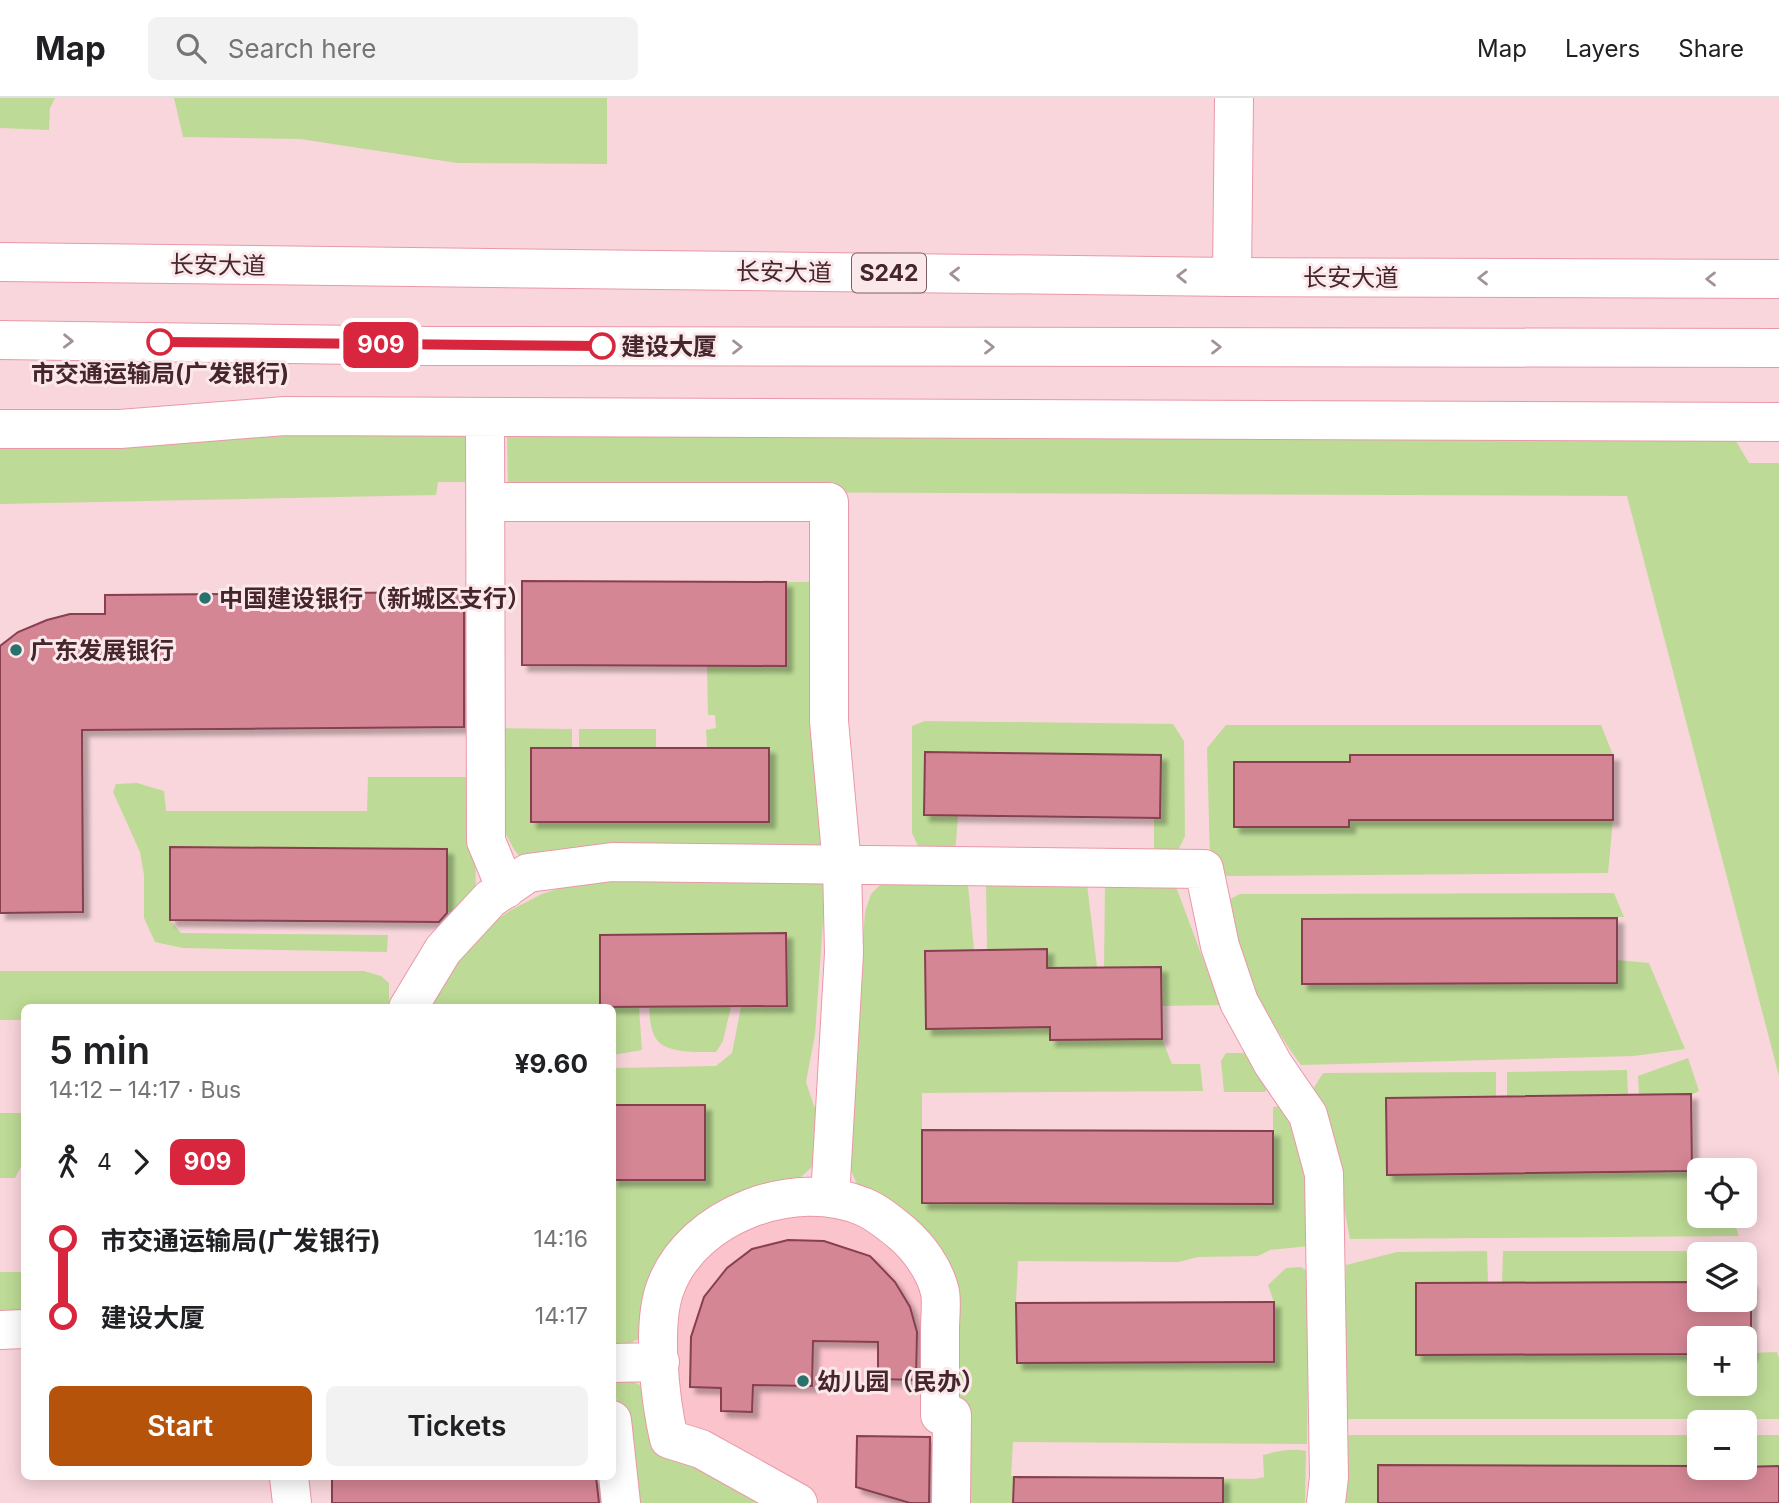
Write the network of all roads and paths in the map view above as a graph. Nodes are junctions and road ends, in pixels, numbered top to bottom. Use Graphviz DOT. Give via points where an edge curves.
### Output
graph roads {
  1 [pos="1234,98"];
  2 [pos="0,262"];
  3 [pos="1232,277"];
  4 [pos="1779,279"];
  5 [pos="0,340"];
  6 [pos="1779,348"];
  7 [pos="485,417"];
  8 [pos="1779,422"];
  9 [pos="0,429"];
  10 [pos="486,502"];
  11 [pos="842,865"];
  12 [pos="506,889"];
  13 [pos="410,1004"];
  14 [pos="830,1198"];
  15 [pos="21,1329"];
  16 [pos="0,1330"];
  17 [pos="660,1362"];
  18 [pos="616,1363"];
  19 [pos="616,1457"];
  20 [pos="289,1480"];
  21 [pos="292,1503"];
  22 [pos="621,1503"];
  23 [pos="798,1503"];
  24 [pos="951,1503"];
  25 [pos="1326,1503"];
  1 -- 3 [label="street"];
  3 -- 2 [label="street, 长安大道 / S242, one-way"];
  4 -- 3 [label="street, 长安大道 / S242, one-way"];
  5 -- 6 [label="street, one-way" via="428,346"];
  7 -- 8 [label="street"];
  7 -- 9 [label="street" via="285,416 120,429"];
  7 -- 10 [label="street"];
  10 -- 11 [label="street" via="829,502 829,721"];
  10 -- 12 [label="street" via="486,841"];
  11 -- 12 [label="street" via="612,862 528,873"];
  11 -- 14 [label="street" via="845,953"];
  11 -- 25 [label="street" via="1204,869 1220,946 1239,1002 1308,1115 1324,1174"];
  12 -- 13 [label="street" via="443,950"];
  14 -- 17 [label="street" via="754,1205 717,1223 689,1247 666,1286 658,1319"];
  14 -- 24 [label="street" via="864,1207 890,1222 914,1243 940,1292 940,1415 952,1415"];
  15 -- 16 [label="street"];
  17 -- 18 [label="street"];
  17 -- 23 [label="street" via="669,1439 701,1449"];
  19 -- 22 [label="street"];
  20 -- 21 [label="street"];
}
